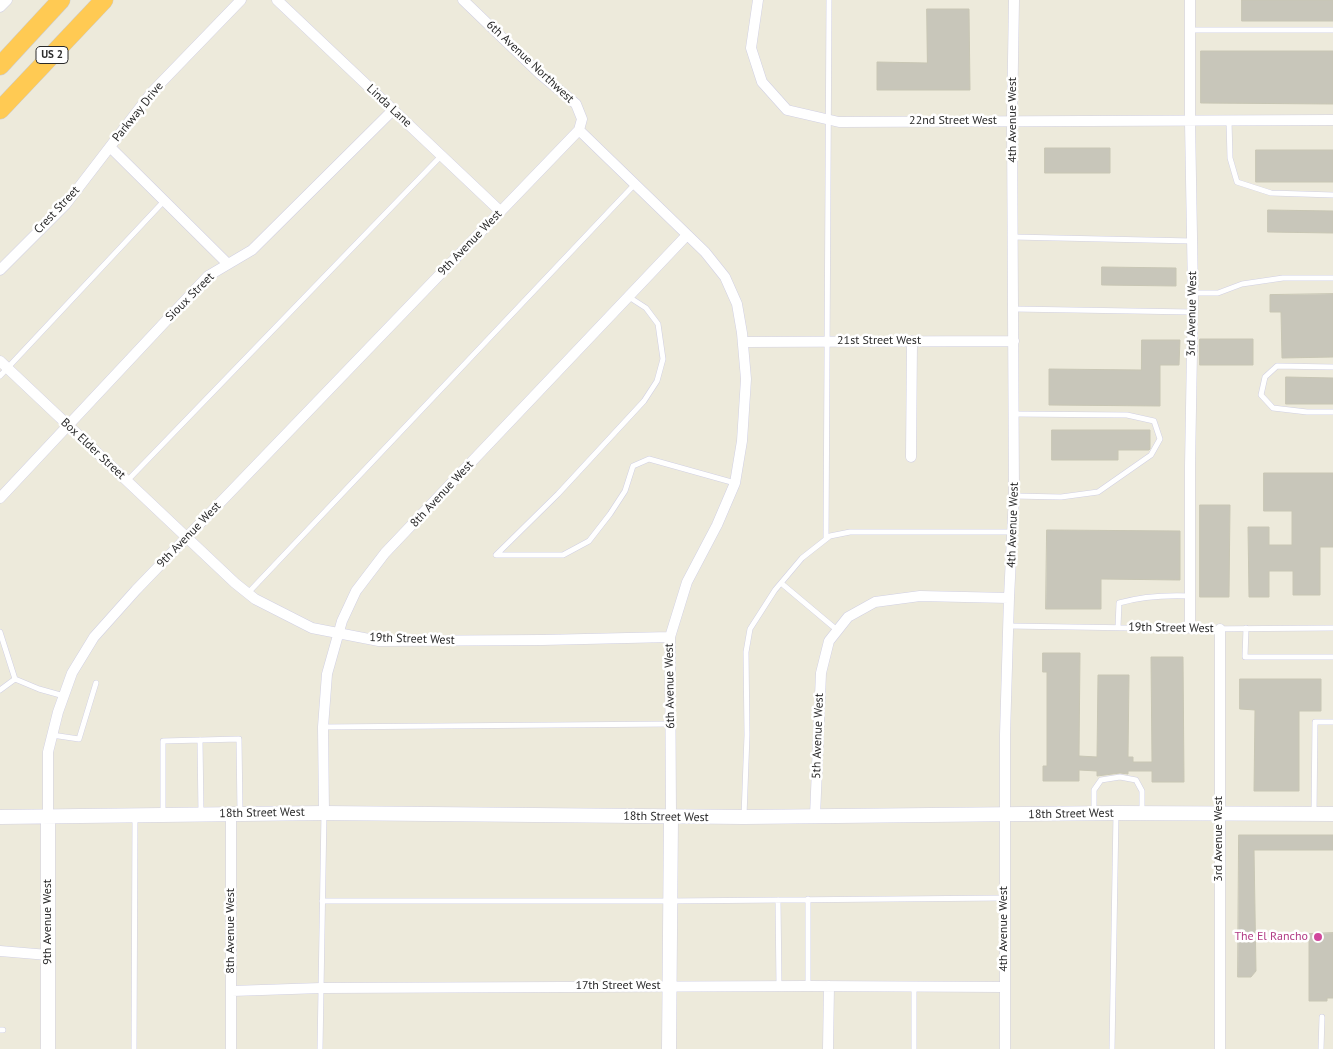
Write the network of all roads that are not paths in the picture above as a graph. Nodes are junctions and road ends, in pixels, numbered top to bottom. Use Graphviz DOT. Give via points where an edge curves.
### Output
graph roads {
  1 [pos="61,0"];
  2 [pos="104,0"];
  3 [pos="241,0"];
  4 [pos="277,0"];
  5 [pos="463,0"];
  6 [pos="758,0"];
  7 [pos="829,0"];
  8 [pos="1014,0"];
  9 [pos="1190,0"];
  10 [pos="1190,30"];
  11 [pos="1333,30"];
  12 [pos="0,66"];
  13 [pos="0,110"];
  14 [pos="393,110"];
  15 [pos="828,120"];
  16 [pos="1333,120"];
  17 [pos="1012,121"];
  18 [pos="1230,121"];
  19 [pos="1190,122"];
  20 [pos="579,130"];
  21 [pos="110,147"];
  22 [pos="442,156"];
  23 [pos="635,184"];
  24 [pos="1333,195"];
  25 [pos="164,201"];
  26 [pos="500,211"];
  27 [pos="687,235"];
  28 [pos="1013,237"];
  29 [pos="1192,241"];
  30 [pos="228,264"];
  31 [pos="0,270"];
  32 [pos="1333,278"];
  33 [pos="1193,293"];
  34 [pos="628,297"];
  35 [pos="1014,309"];
  36 [pos="1192,312"];
  37 [pos="828,341"];
  38 [pos="912,341"];
  39 [pos="1014,341"];
  40 [pos="743,342"];
  41 [pos="1333,367"];
  42 [pos="2,368"];
  43 [pos="1333,412"];
  44 [pos="1015,414"];
  45 [pos="68,425"];
  46 [pos="911,457"];
  47 [pos="127,481"];
  48 [pos="735,483"];
  49 [pos="1014,496"];
  50 [pos="0,498"];
  51 [pos="1013,532"];
  52 [pos="187,537"];
  53 [pos="826,540"];
  54 [pos="782,583"];
  55 [pos="248,593"];
  56 [pos="1190,596"];
  57 [pos="1009,598"];
  58 [pos="1009,626"];
  59 [pos="1118,627"];
  60 [pos="1190,628"];
  61 [pos="1220,628"];
  62 [pos="1246,628"];
  63 [pos="1333,628"];
  64 [pos="838,630"];
  65 [pos="0,632"];
  66 [pos="338,633"];
  67 [pos="670,637"];
  68 [pos="1333,657"];
  69 [pos="16,679"];
  70 [pos="96,683"];
  71 [pos="0,690"];
  72 [pos="64,696"];
  73 [pos="1333,722"];
  74 [pos="671,724"];
  75 [pos="323,727"];
  76 [pos="51,735"];
  77 [pos="200,740"];
  78 [pos="324,813"];
  79 [pos="1094,813"];
  80 [pos="1116,813"];
  81 [pos="1142,813"];
  82 [pos="1219,813"];
  83 [pos="201,814"];
  84 [pos="236,814"];
  85 [pos="1005,814"];
  86 [pos="1314,814"];
  87 [pos="1333,814"];
  88 [pos="135,815"];
  89 [pos="164,815"];
  90 [pos="815,816"];
  91 [pos="0,817"];
  92 [pos="48,817"];
  93 [pos="670,817"];
  94 [pos="744,817"];
  95 [pos="1004,898"];
  96 [pos="808,899"];
  97 [pos="778,900"];
  98 [pos="322,901"];
  99 [pos="670,901"];
  100 [pos="0,951"];
  101 [pos="48,955"];
  102 [pos="670,986"];
  103 [pos="779,986"];
  104 [pos="808,986"];
  105 [pos="829,986"];
  106 [pos="914,986"];
  107 [pos="1004,987"];
  108 [pos="321,988"];
  109 [pos="232,991"];
  110 [pos="1322,1017"];
  111 [pos="48,1049"];
  112 [pos="134,1049"];
  113 [pos="230,1049"];
  114 [pos="320,1049"];
  115 [pos="670,1049"];
  116 [pos="828,1049"];
  117 [pos="914,1049"];
  118 [pos="1005,1049"];
  119 [pos="1112,1049"];
  120 [pos="1220,1049"];
  121 [pos="1321,1049"];
  1 -- 12 [label="highway, US 2"];
  2 -- 13 [label="highway, US 2"];
  3 -- 21 [label="street, Parkway Drive" via="152,92"];
  4 -- 14 [label="street, Linda Lane"];
  5 -- 20 [label="street, 6th Avenue Northwest" via="576,104 582,119"];
  6 -- 15 [label="street, 22nd Street West" via="751,48 762,82 787,110"];
  7 -- 15 [label="lane"];
  8 -- 17 [label="street, 4th Avenue West"];
  9 -- 10 [label="street, 3rd Avenue West"];
  10 -- 11 [label="lane"];
  10 -- 19 [label="street, 3rd Avenue West"];
  14 -- 22 [label="street, Linda Lane"];
  14 -- 30 [label="street, Sioux Street" via="252,250"];
  15 -- 17 [label="street, 22nd Street West"];
  15 -- 37 [label="lane"];
  16 -- 18 [label="street, 22nd Street West"];
  17 -- 19 [label="street, 22nd Street West"];
  17 -- 28 [label="street, 4th Avenue West"];
  18 -- 19 [label="street, 22nd Street West"];
  18 -- 24 [label="lane" via="1230,158 1237,182 1271,193"];
  19 -- 29 [label="street, 3rd Avenue West"];
  20 -- 23 [label="street"];
  20 -- 26 [label="street, 9th Avenue West"];
  21 -- 25 [label="street, Parkway Drive"];
  21 -- 31 [label="street, Crest Street" via="66,204"];
  22 -- 26 [label="street, Linda Lane"];
  22 -- 47 [label="lane"];
  23 -- 27 [label="street"];
  23 -- 55 [label="lane"];
  25 -- 30 [label="street, Parkway Drive"];
  25 -- 42 [label="lane"];
  26 -- 52 [label="street, 9th Avenue West"];
  27 -- 34 [label="street, 8th Avenue West"];
  27 -- 40 [label="street, 6th Avenue West" via="725,277 738,304"];
  28 -- 29 [label="lane"];
  28 -- 35 [label="street, 4th Avenue West"];
  29 -- 33 [label="street, 3rd Avenue West"];
  30 -- 45 [label="street, Sioux Street" via="208,276"];
  32 -- 33 [label="lane" via="1283,278 1242,284 1218,293"];
  33 -- 36 [label="street, 3rd Avenue West"];
  34 -- 48 [label="lane" via="646,308 658,324 663,358 657,381 638,408 496,555 563,555 589,541 625,491 633,466 649,459"];
  34 -- 66 [label="street, 8th Avenue West" via="385,553 356,591"];
  35 -- 36 [label="lane"];
  35 -- 39 [label="street, 4th Avenue West"];
  36 -- 56 [label="street, 3rd Avenue West"];
  37 -- 38 [label="street, 21st Street West"];
  37 -- 40 [label="street, 21st Street West"];
  37 -- 53 [label="lane"];
  38 -- 39 [label="street, 21st Street West"];
  38 -- 46 [label="street"];
  39 -- 44 [label="street, 4th Avenue West"];
  40 -- 48 [label="street, 6th Avenue West" via="746,379 742,441"];
  41 -- 43 [label="lane" via="1277,366 1265,377 1261,396 1273,408"];
  42 -- 45 [label="street, Box Elder Street"];
  44 -- 49 [label="street, 4th Avenue West"];
  44 -- 49 [label="lane" via="1127,416 1154,421 1160,439 1151,455 1098,492 1061,497"];
  45 -- 47 [label="street, Box Elder Street"];
  45 -- 50 [label="street, Sioux Street"];
  47 -- 52 [label="street, Box Elder Street"];
  48 -- 67 [label="street, 6th Avenue West" via="687,582"];
  49 -- 51 [label="street, 4th Avenue West"];
  51 -- 53 [label="lane" via="850,532 830,536"];
  51 -- 57 [label="street, 4th Avenue West"];
  52 -- 55 [label="street, 19th Street West"];
  52 -- 72 [label="street, 9th Avenue West" via="94,637 72,673"];
  53 -- 54 [label="lane" via="802,558"];
  54 -- 64 [label="lane"];
  54 -- 94 [label="lane" via="750,629 746,652"];
  55 -- 66 [label="street, 19th Street West" via="312,628"];
  56 -- 59 [label="lane" via="1161,595 1120,603"];
  56 -- 60 [label="street, 3rd Avenue West"];
  57 -- 58 [label="street, 4th Avenue West"];
  57 -- 64 [label="street" via="920,596 875,602 848,617"];
  58 -- 59 [label="lane, 19th Street West"];
  58 -- 85 [label="street, 4th Avenue West"];
  59 -- 60 [label="lane, 19th Street West"];
  60 -- 61 [label="lane, 19th Street West"];
  61 -- 62 [label="lane, 19th Street West"];
  61 -- 82 [label="street, 3rd Avenue West"];
  62 -- 63 [label="lane, 19th Street West"];
  62 -- 68 [label="lane" via="1245,657"];
  64 -- 90 [label="street, 5th Avenue West" via="829,641 821,673"];
  65 -- 69 [label="lane"];
  66 -- 67 [label="street, 19th Street West" via="379,641"];
  66 -- 75 [label="street, 8th Avenue West" via="327,674"];
  67 -- 74 [label="street, 6th Avenue West"];
  69 -- 71 [label="lane"];
  69 -- 72 [label="lane"];
  70 -- 76 [label="lane" via="80,739"];
  72 -- 76 [label="street, 9th Avenue West"];
  73 -- 86 [label="lane" via="1315,722"];
  74 -- 75 [label="lane"];
  74 -- 93 [label="street, 6th Avenue West"];
  75 -- 78 [label="street, 8th Avenue West"];
  76 -- 92 [label="street, 9th Avenue West"];
  77 -- 83 [label="lane"];
  77 -- 84 [label="lane" via="238,739"];
  77 -- 89 [label="lane" via="163,741"];
  78 -- 84 [label="street, 18th Street West"];
  78 -- 93 [label="street, 18th Street West"];
  78 -- 98 [label="lane"];
  79 -- 80 [label="street, 18th Street West"];
  79 -- 81 [label="lane" via="1094,790 1101,780 1120,777 1136,780 1142,791"];
  79 -- 85 [label="street, 18th Street West"];
  80 -- 81 [label="street, 18th Street West"];
  80 -- 119 [label="lane"];
  81 -- 82 [label="street, 18th Street West"];
  82 -- 86 [label="street, 18th Street West"];
  82 -- 120 [label="street, 3rd Avenue West"];
  83 -- 84 [label="street, 18th Street West"];
  83 -- 89 [label="street, 18th Street West"];
  84 -- 109 [label="street, 8th Avenue West"];
  85 -- 90 [label="street, 18th Street West"];
  85 -- 95 [label="street, 4th Avenue West"];
  86 -- 87 [label="street, 18th Street West"];
  88 -- 89 [label="street, 18th Street West"];
  88 -- 92 [label="street, 18th Street West"];
  88 -- 112 [label="lane"];
  90 -- 94 [label="street, 18th Street West"];
  91 -- 92 [label="street, 18th Street West"];
  92 -- 101 [label="street, 9th Avenue West"];
  93 -- 94 [label="street, 18th Street West"];
  93 -- 99 [label="street, 6th Avenue West"];
  95 -- 96 [label="lane"];
  95 -- 107 [label="street, 4th Avenue West"];
  96 -- 97 [label="lane"];
  96 -- 104 [label="lane"];
  97 -- 99 [label="lane"];
  97 -- 103 [label="lane"];
  98 -- 99 [label="lane"];
  98 -- 108 [label="lane"];
  99 -- 102 [label="street, 6th Avenue West"];
  100 -- 101 [label="street"];
  101 -- 111 [label="street, 9th Avenue West"];
  102 -- 103 [label="street, 17th Street West"];
  102 -- 108 [label="street, 17th Street West"];
  102 -- 115 [label="street, 6th Avenue West"];
  103 -- 104 [label="street, 17th Street West"];
  104 -- 105 [label="street, 17th Street West"];
  105 -- 106 [label="street, 17th Street West"];
  105 -- 116 [label="street"];
  106 -- 107 [label="street, 17th Street West"];
  106 -- 117 [label="lane"];
  107 -- 118 [label="street, 4th Avenue West"];
  108 -- 109 [label="street, 17th Street West"];
  108 -- 114 [label="lane"];
  109 -- 113 [label="street, 8th Avenue West"];
  110 -- 121 [label="lane"];
}
